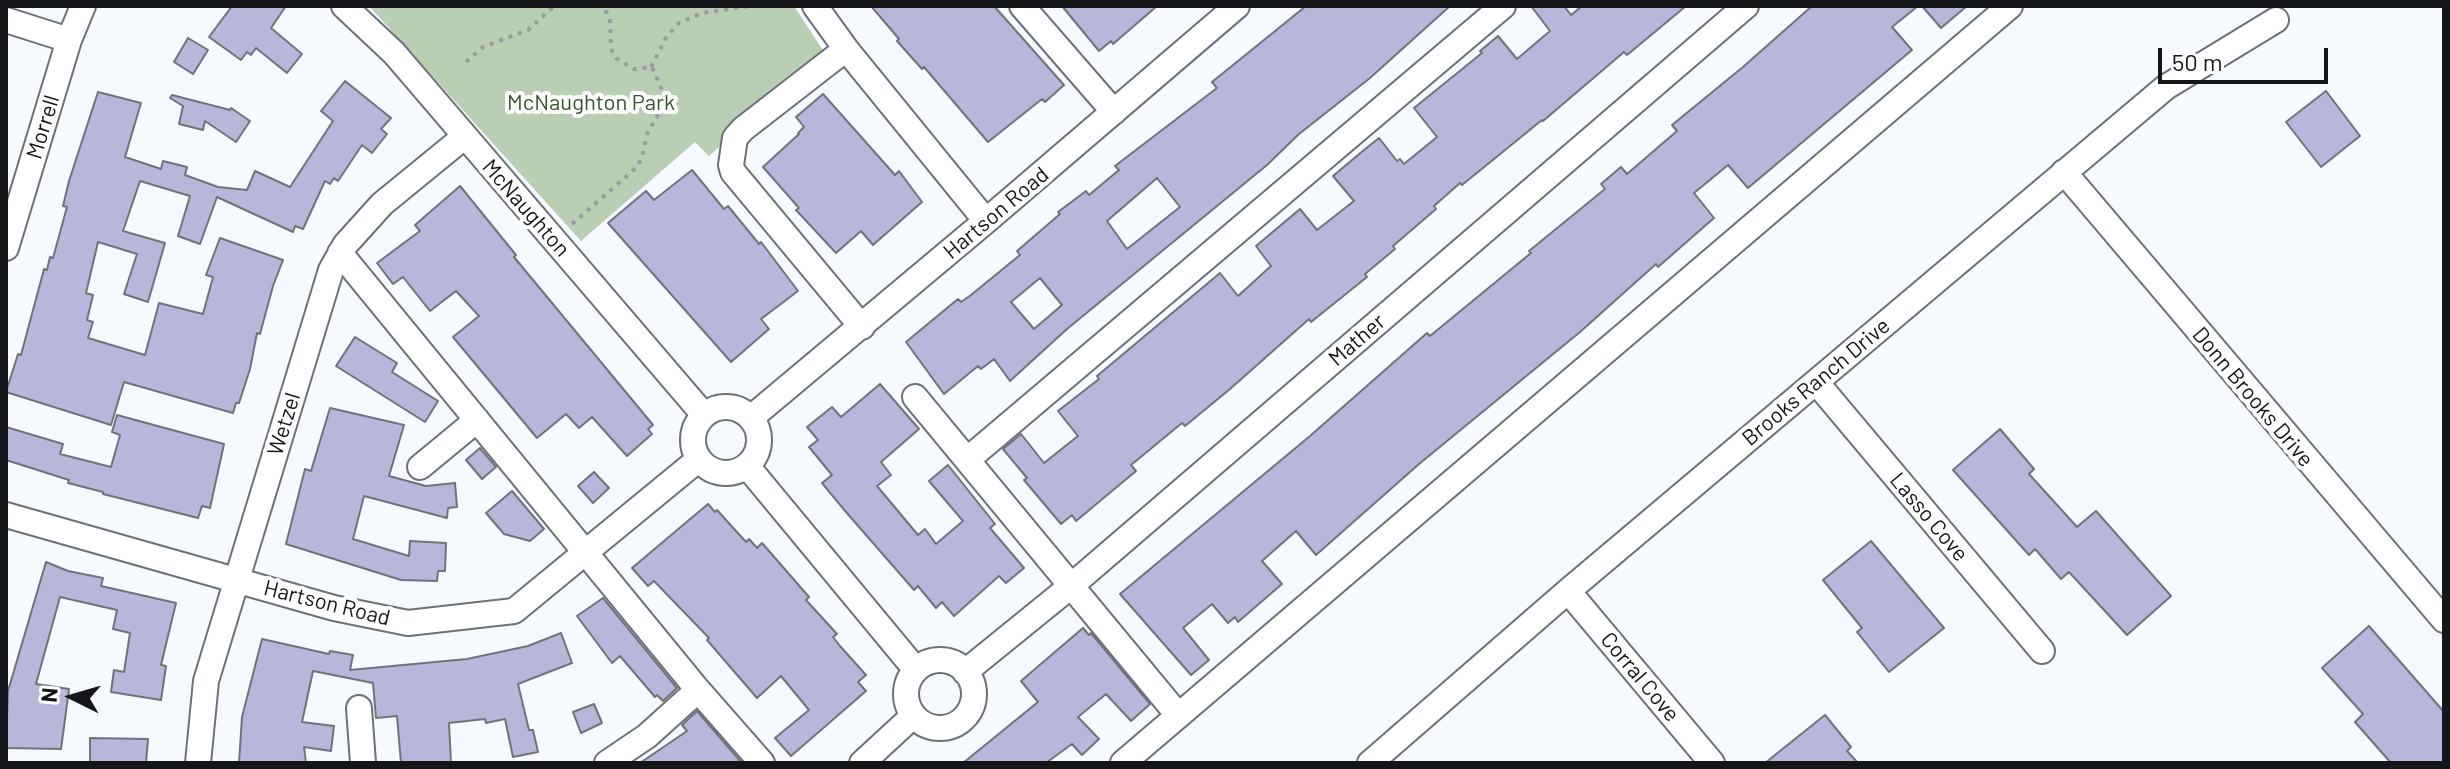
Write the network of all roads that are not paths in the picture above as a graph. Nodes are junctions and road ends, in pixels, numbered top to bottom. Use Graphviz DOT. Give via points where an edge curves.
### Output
graph roads {
  1 [pos="83,6"];
  2 [pos="344,6"];
  3 [pos="815,6"];
  4 [pos="1022,6"];
  5 [pos="1237,6"];
  6 [pos="1503,6"];
  7 [pos="1746,6"];
  8 [pos="2010,6"];
  9 [pos="1984,14"];
  10 [pos="6,20"];
  11 [pos="2276,20"];
  12 [pos="69,40"];
  13 [pos="846,49"];
  14 [pos="1114,112"];
  15 [pos="464,137"];
  16 [pos="2064,172"];
  17 [pos="13,197"];
  18 [pos="986,221"];
  19 [pos="6,248"];
  20 [pos="340,253"];
  21 [pos="862,327"];
  22 [pos="1816,382"];
  23 [pos="915,397"];
  24 [pos="704,415"];
  25 [pos="752,417"];
  26 [pos="477,420"];
  27 [pos="699,459"];
  28 [pos="967,460"];
  29 [pos="747,466"];
  30 [pos="420,467"];
  31 [pos="6,515"];
  32 [pos="585,552"];
  33 [pos="236,580"];
  34 [pos="1071,586"];
  35 [pos="1568,591"];
  36 [pos="2444,620"];
  37 [pos="2042,651"];
  38 [pos="916,670"];
  39 [pos="965,672"];
  40 [pos="698,690"];
  41 [pos="359,708"];
  42 [pos="1178,715"];
  43 [pos="913,716"];
  44 [pos="198,763"];
  45 [pos="363,763"];
  46 [pos="607,763"];
  47 [pos="762,763"];
  48 [pos="862,763"];
  49 [pos="1123,763"];
  50 [pos="1370,763"];
  51 [pos="1712,763"];
  1 -- 12 [label="street, Morrell"];
  2 -- 15 [label="street, McNaughton" via="394,53"];
  3 -- 13 [label="street"];
  4 -- 14 [label="street"];
  5 -- 14 [label="street, Hartson Road"];
  6 -- 28 [label="street"];
  7 -- 34 [label="street, Mather"];
  8 -- 9 [label="street"];
  9 -- 42 [label="street"];
  10 -- 12 [label="street"];
  11 -- 16 [label="street, Brooks Ranch Drive" via="2166,87"];
  12 -- 17 [label="street, Morrell"];
  13 -- 18 [label="street"];
  13 -- 21 [label="street" via="743,129 732,147 731,165"];
  14 -- 18 [label="street, Hartson Road"];
  15 -- 20 [label="street, Wetzel" via="382,204"];
  15 -- 24 [label="street, McNaughton"];
  16 -- 22 [label="street, Brooks Ranch Drive"];
  16 -- 36 [label="street, Donn Brooks Drive"];
  17 -- 19 [label="street, Morrell"];
  18 -- 21 [label="street, Hartson Road"];
  20 -- 26 [label="street"];
  20 -- 33 [label="street, Wetzel"];
  21 -- 25 [label="street, Hartson Road"];
  22 -- 35 [label="street, Brooks Ranch Drive"];
  22 -- 37 [label="street, Lasso Cove"];
  23 -- 28 [label="street"];
  24 -- 25 [label="street" via="722,405"];
  24 -- 27 [label="street" via="694,434"];
  25 -- 29 [label="street" via="760,436"];
  26 -- 30 [label="street"];
  26 -- 32 [label="street"];
  27 -- 29 [label="street" via="708,468 729,474"];
  27 -- 32 [label="street, Hartson Road"];
  28 -- 34 [label="street"];
  29 -- 38 [label="street"];
  31 -- 33 [label="street, Hartson Road"];
  32 -- 33 [label="street, Hartson Road" via="514,611 408,623"];
  32 -- 40 [label="street"];
  33 -- 44 [label="street, Wetzel" via="206,681"];
  34 -- 39 [label="street, Mather"];
  34 -- 42 [label="street"];
  35 -- 50 [label="street, Brooks Ranch Drive"];
  35 -- 51 [label="street, Corral Cove"];
  38 -- 39 [label="street" via="947,661"];
  38 -- 43 [label="street" via="905,696"];
  39 -- 43 [label="street" via="974,691 964,720 944,729"];
  40 -- 46 [label="street"];
  40 -- 47 [label="street"];
  41 -- 45 [label="street"];
  42 -- 49 [label="street"];
  43 -- 48 [label="street"];
}
